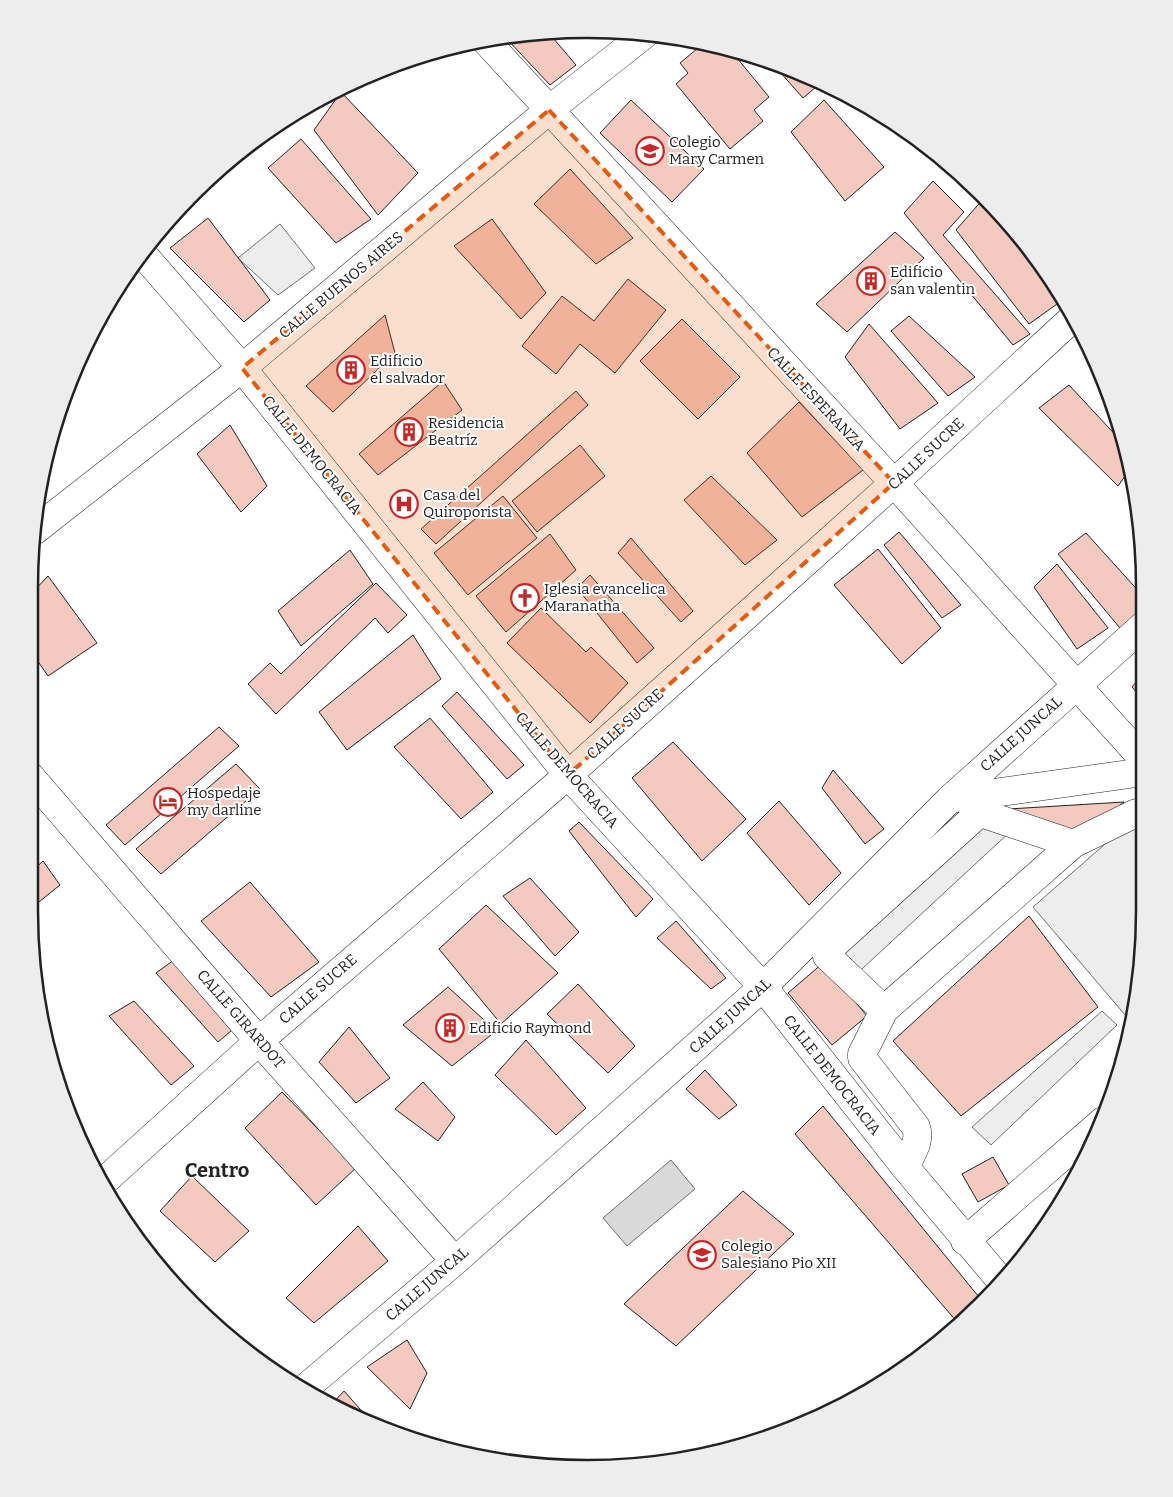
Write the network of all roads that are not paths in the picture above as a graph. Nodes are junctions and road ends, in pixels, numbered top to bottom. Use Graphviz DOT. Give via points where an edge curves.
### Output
graph roads {
  1 [pos="637,40"];
  2 [pos="491,46"];
  3 [pos="549,110"];
  4 [pos="146,258"];
  5 [pos="1068,323"];
  6 [pos="242,368"];
  7 [pos="894,483"];
  8 [pos="41,525"];
  9 [pos="1136,632"];
  10 [pos="1077,684"];
  11 [pos="1136,751"];
  12 [pos="1136,773"];
  13 [pos="568,775"];
  14 [pos="38,785"];
  15 [pos="950,799"];
  16 [pos="1136,813"];
  17 [pos="1073,844"];
  18 [pos="763,987"];
  19 [pos="884,1010"];
  20 [pos="259,1041"];
  21 [pos="1088,1134"];
  22 [pos="904,1167"];
  23 [pos="107,1178"];
  24 [pos="965,1240"];
  25 [pos="454,1261"];
  26 [pos="996,1275"];
  27 [pos="309,1384"];
  1 -- 3 [label="street, CALLE BUENOS AIRES"];
  2 -- 3 [label="street, CALLE ESPERANZA"];
  3 -- 6 [label="street, CALLE BUENOS AIRES"];
  3 -- 7 [label="street, CALLE ESPERANZA"];
  4 -- 6 [label="street, CALLE DEMOCRACIA"];
  5 -- 7 [label="street, CALLE SUCRE"];
  6 -- 8 [label="street, CALLE BUENOS AIRES"];
  6 -- 13 [label="street, CALLE DEMOCRACIA"];
  7 -- 10 [label="street, CALLE ESPERANZA"];
  7 -- 13 [label="street, CALLE SUCRE"];
  9 -- 10 [label="street, CALLE JUNCAL"];
  10 -- 11 [label="street, CALLE ESPERANZA"];
  10 -- 15 [label="street, CALLE JUNCAL"];
  12 -- 15 [label="street"];
  13 -- 18 [label="street, CALLE DEMOCRACIA"];
  13 -- 20 [label="street, CALLE SUCRE"];
  14 -- 20 [label="street, CALLE GIRARDOT"];
  15 -- 18 [label="street, CALLE JUNCAL"];
  16 -- 17 [label="street"];
  17 -- 19 [label="street"];
  17 -- 19 [label="street" via="984,814 978,815 828,950 827,956"];
  18 -- 22 [label="street, CALLE DEMOCRACIA"];
  18 -- 25 [label="street, CALLE JUNCAL"];
  19 -- 22 [label="street" via="862,1058 916,1127 918,1142"];
  20 -- 23 [label="street, CALLE SUCRE"];
  20 -- 25 [label="street, CALLE GIRARDOT"];
  21 -- 24 [label="street"];
  22 -- 24 [label="street, CALLE DEMOCRACIA"];
  24 -- 26 [label="street, CALLE DEMOCRACIA"];
  25 -- 27 [label="street, CALLE JUNCAL"];
}
